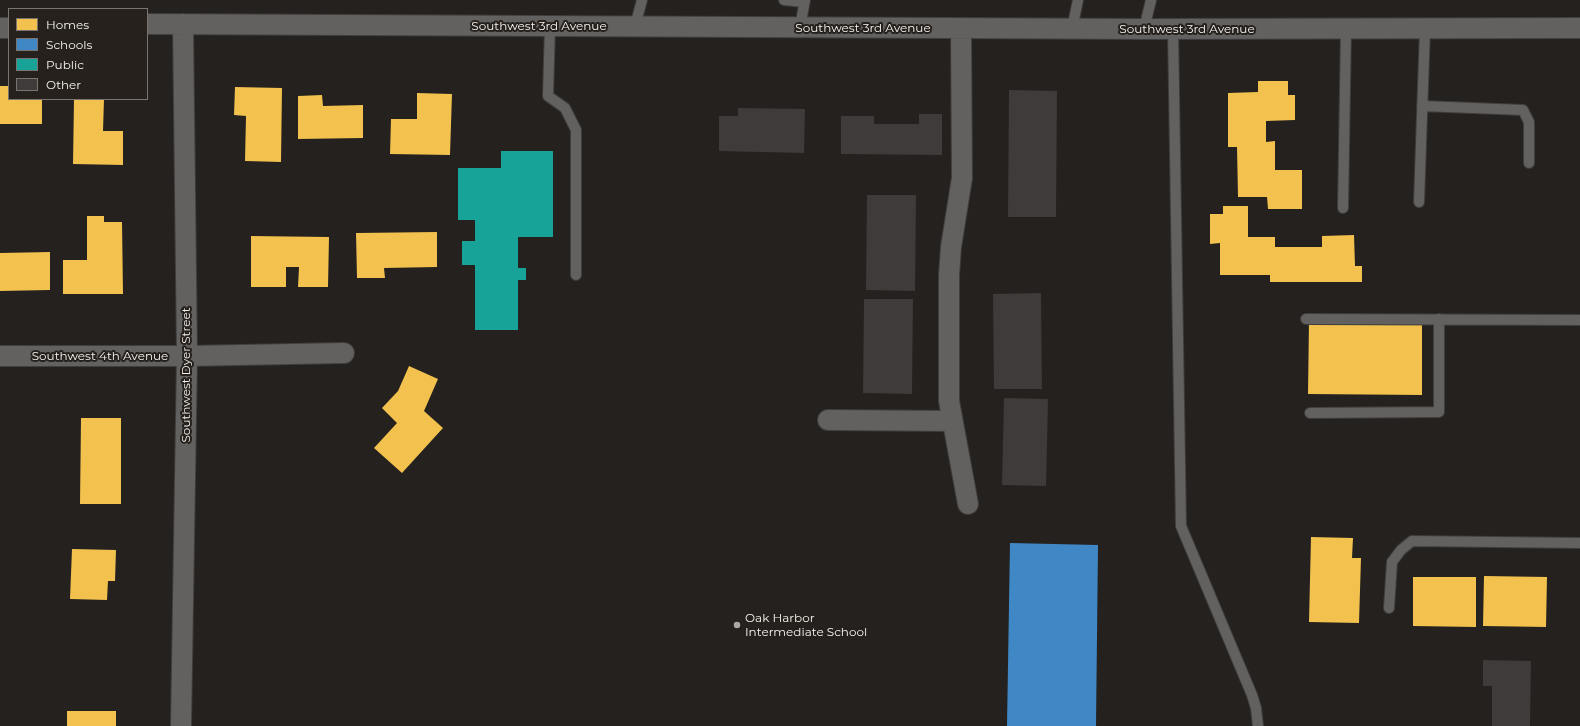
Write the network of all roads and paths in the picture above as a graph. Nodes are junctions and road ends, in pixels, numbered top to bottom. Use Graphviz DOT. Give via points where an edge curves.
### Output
graph roads {
  1 [pos="642,0"];
  2 [pos="784,0"];
  3 [pos="1078,0"];
  4 [pos="1151,0"];
  5 [pos="804,1"];
  6 [pos="148,24"];
  7 [pos="183,24"];
  8 [pos="550,26"];
  9 [pos="634,26"];
  10 [pos="800,27"];
  11 [pos="961,28"];
  12 [pos="1580,28"];
  13 [pos="1072,29"];
  14 [pos="1144,29"];
  15 [pos="1173,29"];
  16 [pos="1346,29"];
  17 [pos="1425,29"];
  18 [pos="1422,106"];
  19 [pos="1529,163"];
  20 [pos="1419,202"];
  21 [pos="1343,208"];
  22 [pos="576,275"];
  23 [pos="1306,319"];
  24 [pos="1439,319"];
  25 [pos="1580,320"];
  26 [pos="344,353"];
  27 [pos="0,356"];
  28 [pos="187,356"];
  29 [pos="1310,413"];
  30 [pos="828,420"];
  31 [pos="952,421"];
  32 [pos="968,504"];
  33 [pos="1580,543"];
  34 [pos="1389,608"];
  35 [pos="181,726"];
  36 [pos="1258,726"];
  1 -- 9 [label="lane"];
  2 -- 5 [label="lane"];
  3 -- 13 [label="lane"];
  4 -- 14 [label="lane"];
  5 -- 10 [label="lane"];
  6 -- 7 [label="street, Southwest 3rd Avenue"];
  7 -- 8 [label="street, Southwest 3rd Avenue"];
  7 -- 28 [label="street, Southwest Dyer Street"];
  8 -- 9 [label="street, Southwest 3rd Avenue"];
  8 -- 22 [label="lane" via="548,96 565,108 576,130"];
  9 -- 10 [label="street, Southwest 3rd Avenue"];
  10 -- 11 [label="street, Southwest 3rd Avenue"];
  11 -- 13 [label="street, Southwest 3rd Avenue"];
  11 -- 31 [label="street" via="962,178 949,275 949,401"];
  12 -- 17 [label="street, Southwest 3rd Avenue"];
  13 -- 14 [label="street, Southwest 3rd Avenue"];
  14 -- 15 [label="street, Southwest 3rd Avenue"];
  15 -- 16 [label="street, Southwest 3rd Avenue"];
  15 -- 36 [label="lane" via="1181,526 1252,695"];
  16 -- 17 [label="street, Southwest 3rd Avenue"];
  16 -- 21 [label="lane"];
  17 -- 18 [label="lane"];
  18 -- 19 [label="lane" via="1523,110 1529,122"];
  18 -- 20 [label="lane"];
  23 -- 24 [label="lane"];
  24 -- 25 [label="lane"];
  24 -- 29 [label="lane" via="1439,412"];
  26 -- 28 [label="street, Southwest 4th Avenue"];
  27 -- 28 [label="street, Southwest 4th Avenue"];
  28 -- 35 [label="street, Southwest Dyer Street"];
  30 -- 31 [label="street"];
  31 -- 32 [label="street"];
  33 -- 34 [label="lane" via="1412,541 1400,550 1392,562"];
}
